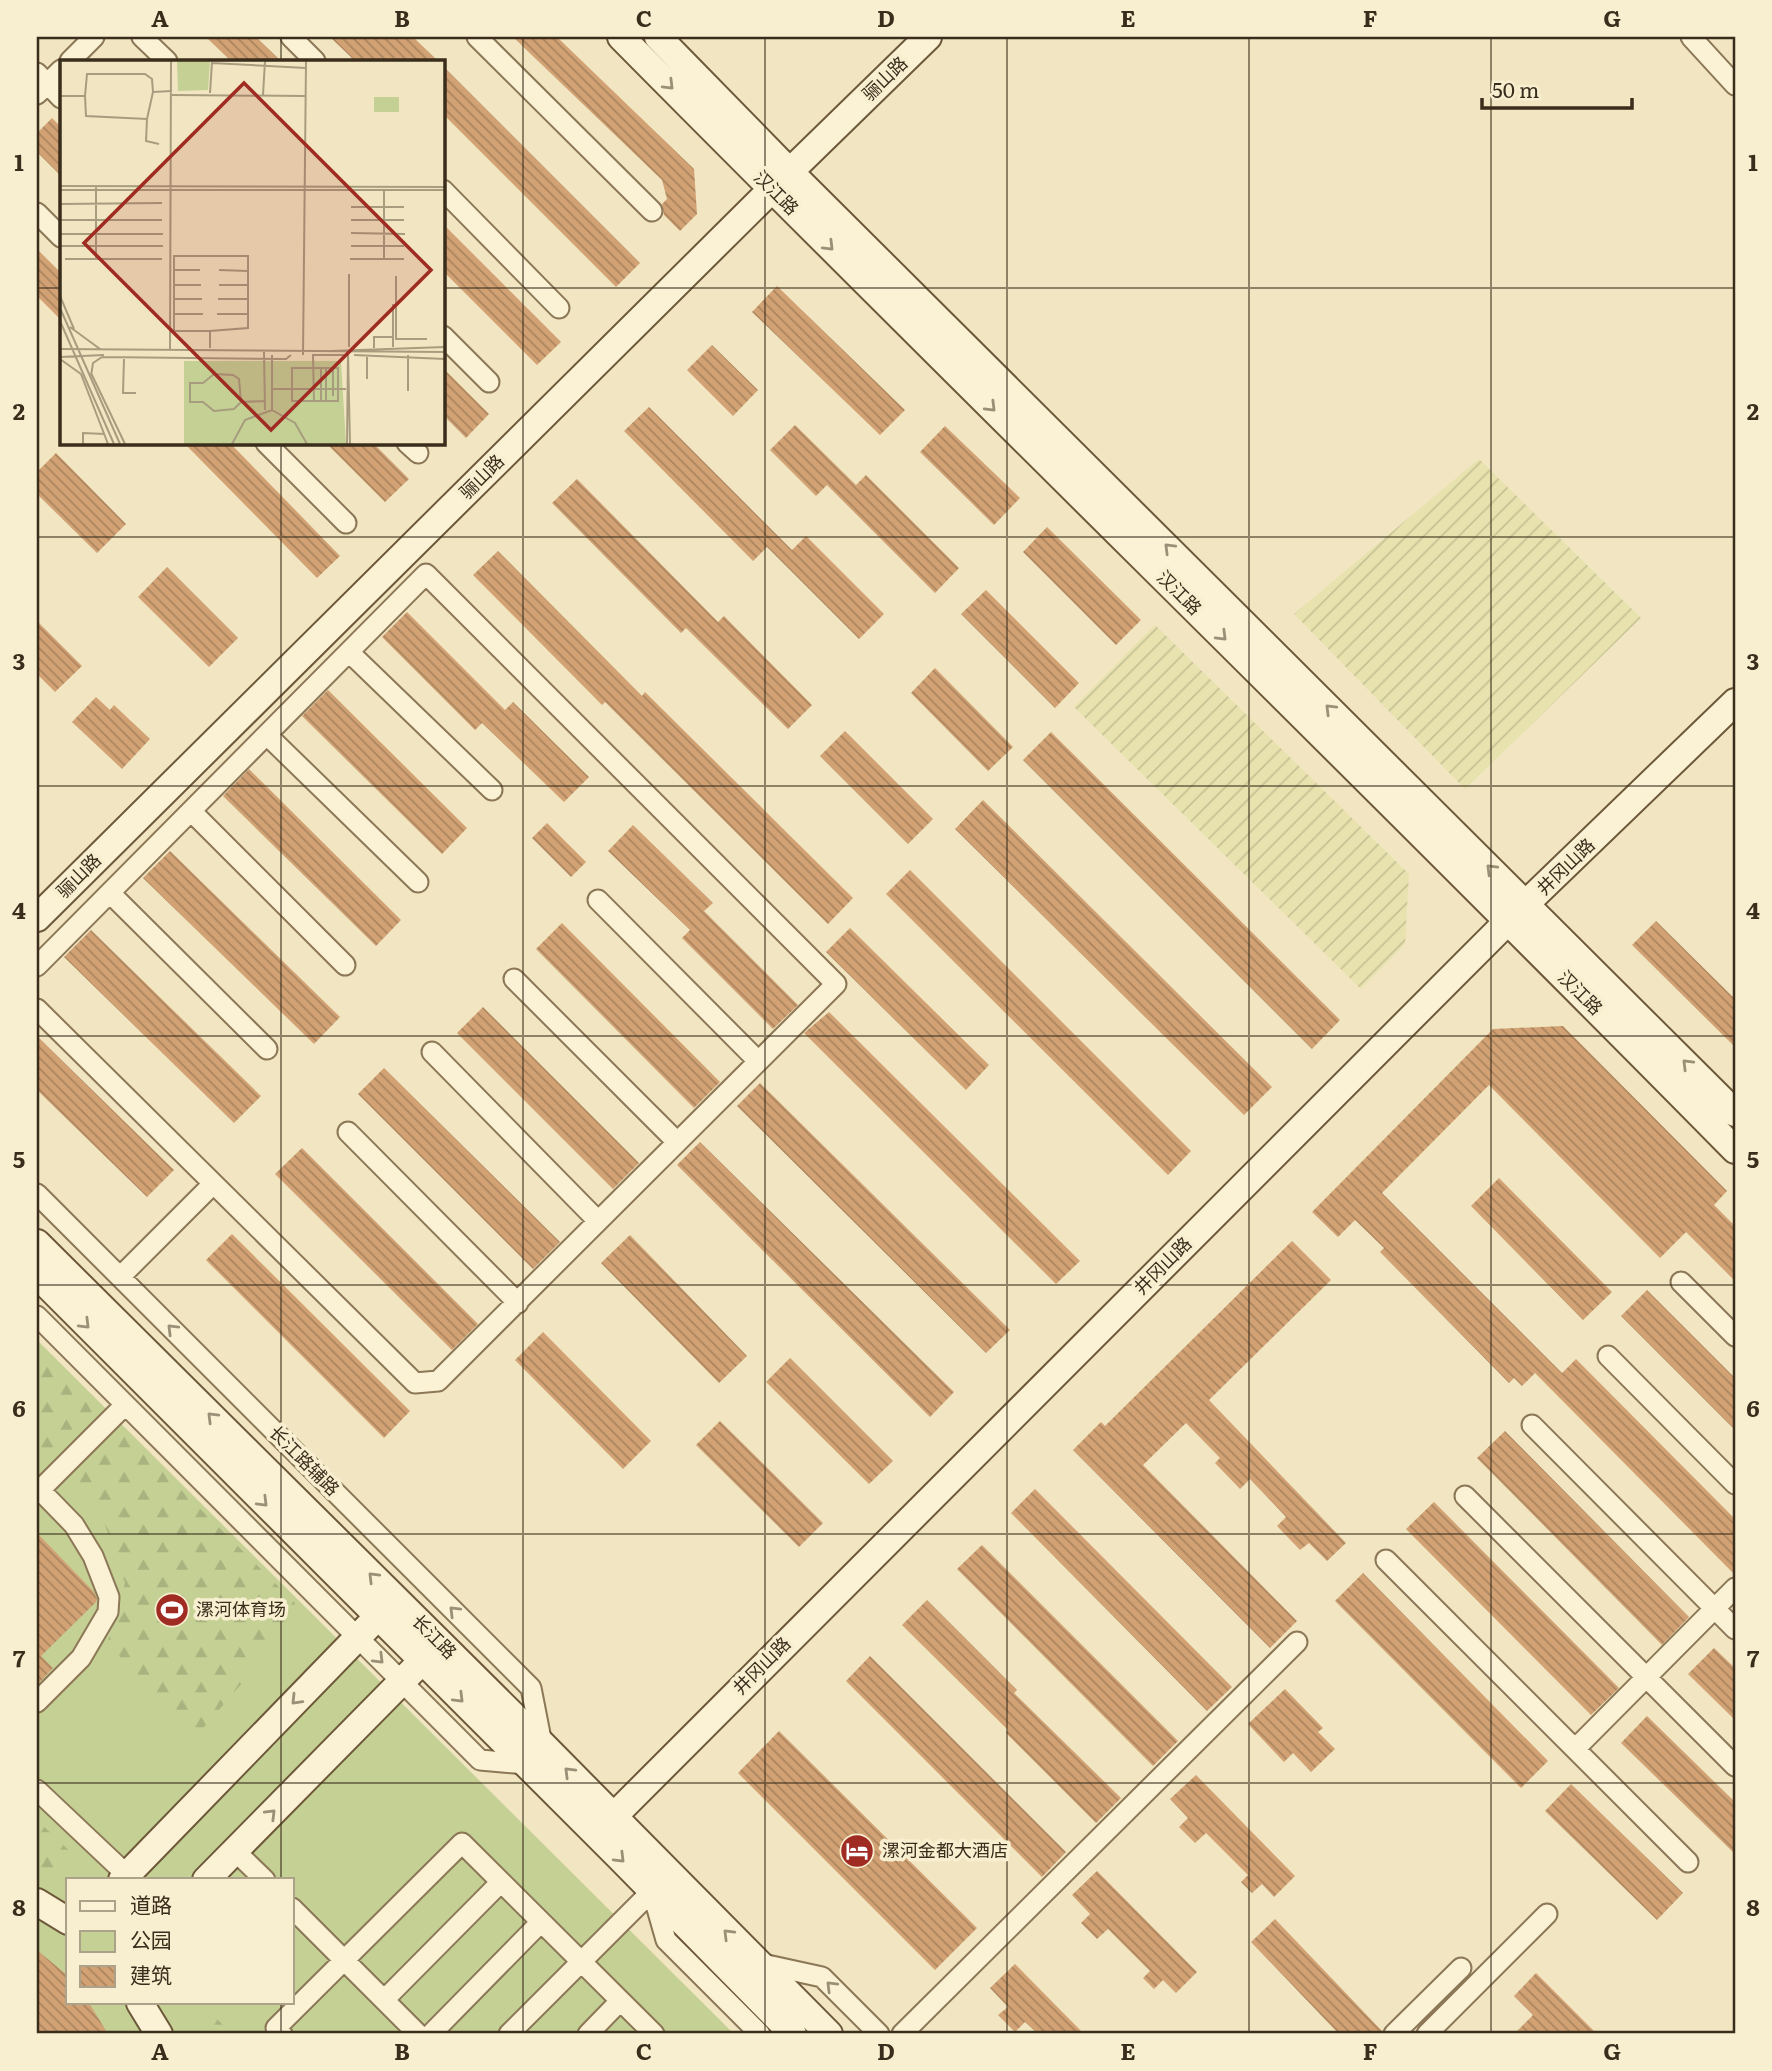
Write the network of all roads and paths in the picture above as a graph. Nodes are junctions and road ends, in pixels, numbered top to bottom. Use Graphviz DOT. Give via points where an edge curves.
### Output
graph roads {
  1 [pos="94,37"];
  2 [pos="142,37"];
  3 [pos="291,37"];
  4 [pos="477,37"];
  5 [pos="621,37"];
  6 [pos="658,37"];
  7 [pos="928,37"];
  8 [pos="1691,37"];
  9 [pos="71,60"];
  10 [pos="166,60"];
  11 [pos="314,60"];
  12 [pos="1735,85"];
  13 [pos="781,181"];
  14 [pos="444,191"];
  15 [pos="652,211"];
  16 [pos="37,213"];
  17 [pos="60,236"];
  18 [pos="559,308"];
  19 [pos="444,338"];
  20 [pos="489,382"];
  21 [pos="267,444"];
  22 [pos="346,523"];
  23 [pos="349,652"];
  24 [pos="1735,702"];
  25 [pos="267,735"];
  26 [pos="492,790"];
  27 [pos="191,811"];
  28 [pos="418,882"];
  29 [pos="110,893"];
  30 [pos="598,900"];
  31 [pos="1518,912"];
  32 [pos="37,918"];
  33 [pos="345,965"];
  34 [pos="37,966"];
  35 [pos="514,979"];
  36 [pos="37,1009"];
  37 [pos="267,1049"];
  38 [pos="432,1052"];
  39 [pos="758,1061"];
  40 [pos="1735,1113"];
  41 [pos="348,1132"];
  42 [pos="677,1142"];
  43 [pos="1735,1150"];
  44 [pos="213,1184"];
  45 [pos="37,1194"];
  46 [pos="598,1221"];
  47 [pos="37,1243"];
  48 [pos="37,1275"];
  49 [pos="120,1277"];
  50 [pos="1681,1282"];
  51 [pos="518,1303"];
  52 [pos="37,1316"];
  53 [pos="1735,1336"];
  54 [pos="1608,1356"];
  55 [pos="125,1405"];
  56 [pos="1532,1425"];
  57 [pos="1735,1484"];
  58 [pos="38,1489"];
  59 [pos="1465,1496"];
  60 [pos="1386,1560"];
  61 [pos="1735,1588"];
  62 [pos="386,1607"];
  63 [pos="1715,1608"];
  64 [pos="1735,1629"];
  65 [pos="357,1637"];
  66 [pos="1297,1642"];
  67 [pos="422,1661"];
  68 [pos="1646,1677"];
  69 [pos="402,1682"];
  70 [pos="37,1702"];
  71 [pos="1575,1749"];
  72 [pos="533,1754"];
  73 [pos="1735,1766"];
  74 [pos="37,1790"];
  75 [pos="604,1825"];
  76 [pos="235,1851"];
  77 [pos="1688,1862"];
  78 [pos="125,1878"];
  79 [pos="208,1878"];
  80 [pos="263,1878"];
  81 [pos="501,1882"];
  82 [pos="652,1891"];
  83 [pos="37,1902"];
  84 [pos="294,1910"];
  85 [pos="1547,1914"];
  86 [pos="66,1920"];
  87 [pos="541,1922"];
  88 [pos="344,1960"];
  89 [pos="581,1962"];
  90 [pos="756,1962"];
  91 [pos="1461,1968"];
  92 [pos="384,2000"];
  93 [pos="620,2001"];
  94 [pos="141,2004"];
  95 [pos="648,2032"];
  96 [pos="159,2034"];
  97 [pos="282,2034"];
  98 [pos="418,2034"];
  99 [pos="431,2034"];
  100 [pos="509,2034"];
  101 [pos="588,2034"];
  102 [pos="760,2034"];
  103 [pos="793,2034"];
  104 [pos="829,2034"];
  105 [pos="879,2034"];
  106 [pos="902,2034"];
  107 [pos="1394,2034"];
  108 [pos="1427,2034"];
  1 -- 9 [label="street"];
  2 -- 10 [label="street"];
  3 -- 11 [label="street"];
  4 -- 15 [label="street"];
  5 -- 13 [label="street, 汉江路, one-way"];
  6 -- 13 [label="street, 汉江路"];
  7 -- 13 [label="street, 骊山路"];
  8 -- 12 [label="street"];
  13 -- 31 [label="street, 汉江路"];
  13 -- 32 [label="street, 骊山路"];
  14 -- 18 [label="street"];
  16 -- 17 [label="street"];
  19 -- 20 [label="street"];
  21 -- 22 [label="street"];
  23 -- 25 [label="street"];
  23 -- 26 [label="street"];
  23 -- 39 [label="street" via="426,574 836,984"];
  24 -- 31 [label="street, 井冈山路"];
  25 -- 27 [label="street"];
  25 -- 28 [label="street"];
  27 -- 29 [label="street"];
  27 -- 33 [label="street"];
  29 -- 34 [label="street"];
  29 -- 37 [label="street"];
  30 -- 39 [label="street"];
  40 -- 31 [label="street, 汉江路, one-way"];
  31 -- 43 [label="street, 汉江路"];
  31 -- 75 [label="street, 井冈山路"];
  35 -- 42 [label="street"];
  36 -- 44 [label="street"];
  38 -- 46 [label="street"];
  39 -- 42 [label="street"];
  41 -- 51 [label="street"];
  42 -- 46 [label="street"];
  44 -- 49 [label="street"];
  44 -- 51 [label="street" via="415,1382 438,1381"];
  45 -- 49 [label="street, 长江路辅路"];
  46 -- 51 [label="street"];
  62 -- 47 [label="street, 长江路, one-way"];
  48 -- 62 [label="street, 长江路, one-way"];
  72 -- 49 [label="street, 长江路辅路, one-way" via="531,1688"];
  50 -- 53 [label="street"];
  52 -- 55 [label="street"];
  54 -- 57 [label="street"];
  55 -- 58 [label="street"];
  55 -- 65 [label="street"];
  56 -- 63 [label="street"];
  58 -- 70 [label="street" via="74,1525 93,1556 109,1597 108,1612 80,1658"];
  59 -- 68 [label="street"];
  60 -- 71 [label="street"];
  61 -- 63 [label="street"];
  62 -- 65 [label="street"];
  62 -- 67 [label="street, 长江路"];
  62 -- 72 [label="street, 长江路"];
  63 -- 64 [label="street"];
  63 -- 68 [label="street"];
  65 -- 69 [label="street, one-way"];
  65 -- 78 [label="street, one-way"];
  66 -- 106 [label="street"];
  67 -- 69 [label="street"];
  67 -- 72 [label="street, 长江路, one-way"];
  68 -- 71 [label="street"];
  68 -- 73 [label="street"];
  69 -- 72 [label="street" via="481,1760"];
  76 -- 69 [label="street, one-way"];
  71 -- 77 [label="street"];
  72 -- 75 [label="street, 长江路"];
  74 -- 78 [label="street"];
  75 -- 82 [label="street, 长江路, one-way"];
  90 -- 75 [label="street, 长江路, one-way"];
  76 -- 79 [label="street"];
  76 -- 80 [label="street"];
  81 -- 87 [label="street"];
  81 -- 88 [label="street" via="462,1843"];
  81 -- 92 [label="street"];
  82 -- 89 [label="street"];
  82 -- 102 [label="street" via="666,1940"];
  82 -- 103 [label="street, 长江路"];
  83 -- 86 [label="street"];
  84 -- 88 [label="street"];
  85 -- 108 [label="street"];
  87 -- 89 [label="street"];
  87 -- 99 [label="street"];
  88 -- 92 [label="street"];
  88 -- 97 [label="street" via="276,2028"];
  89 -- 93 [label="street"];
  89 -- 100 [label="street"];
  90 -- 104 [label="street, 长江路"];
  105 -- 90 [label="street, one-way" via="822,1977"];
  91 -- 107 [label="street"];
  92 -- 98 [label="street"];
  93 -- 95 [label="street"];
  93 -- 101 [label="street"];
  94 -- 96 [label="street"];
}
